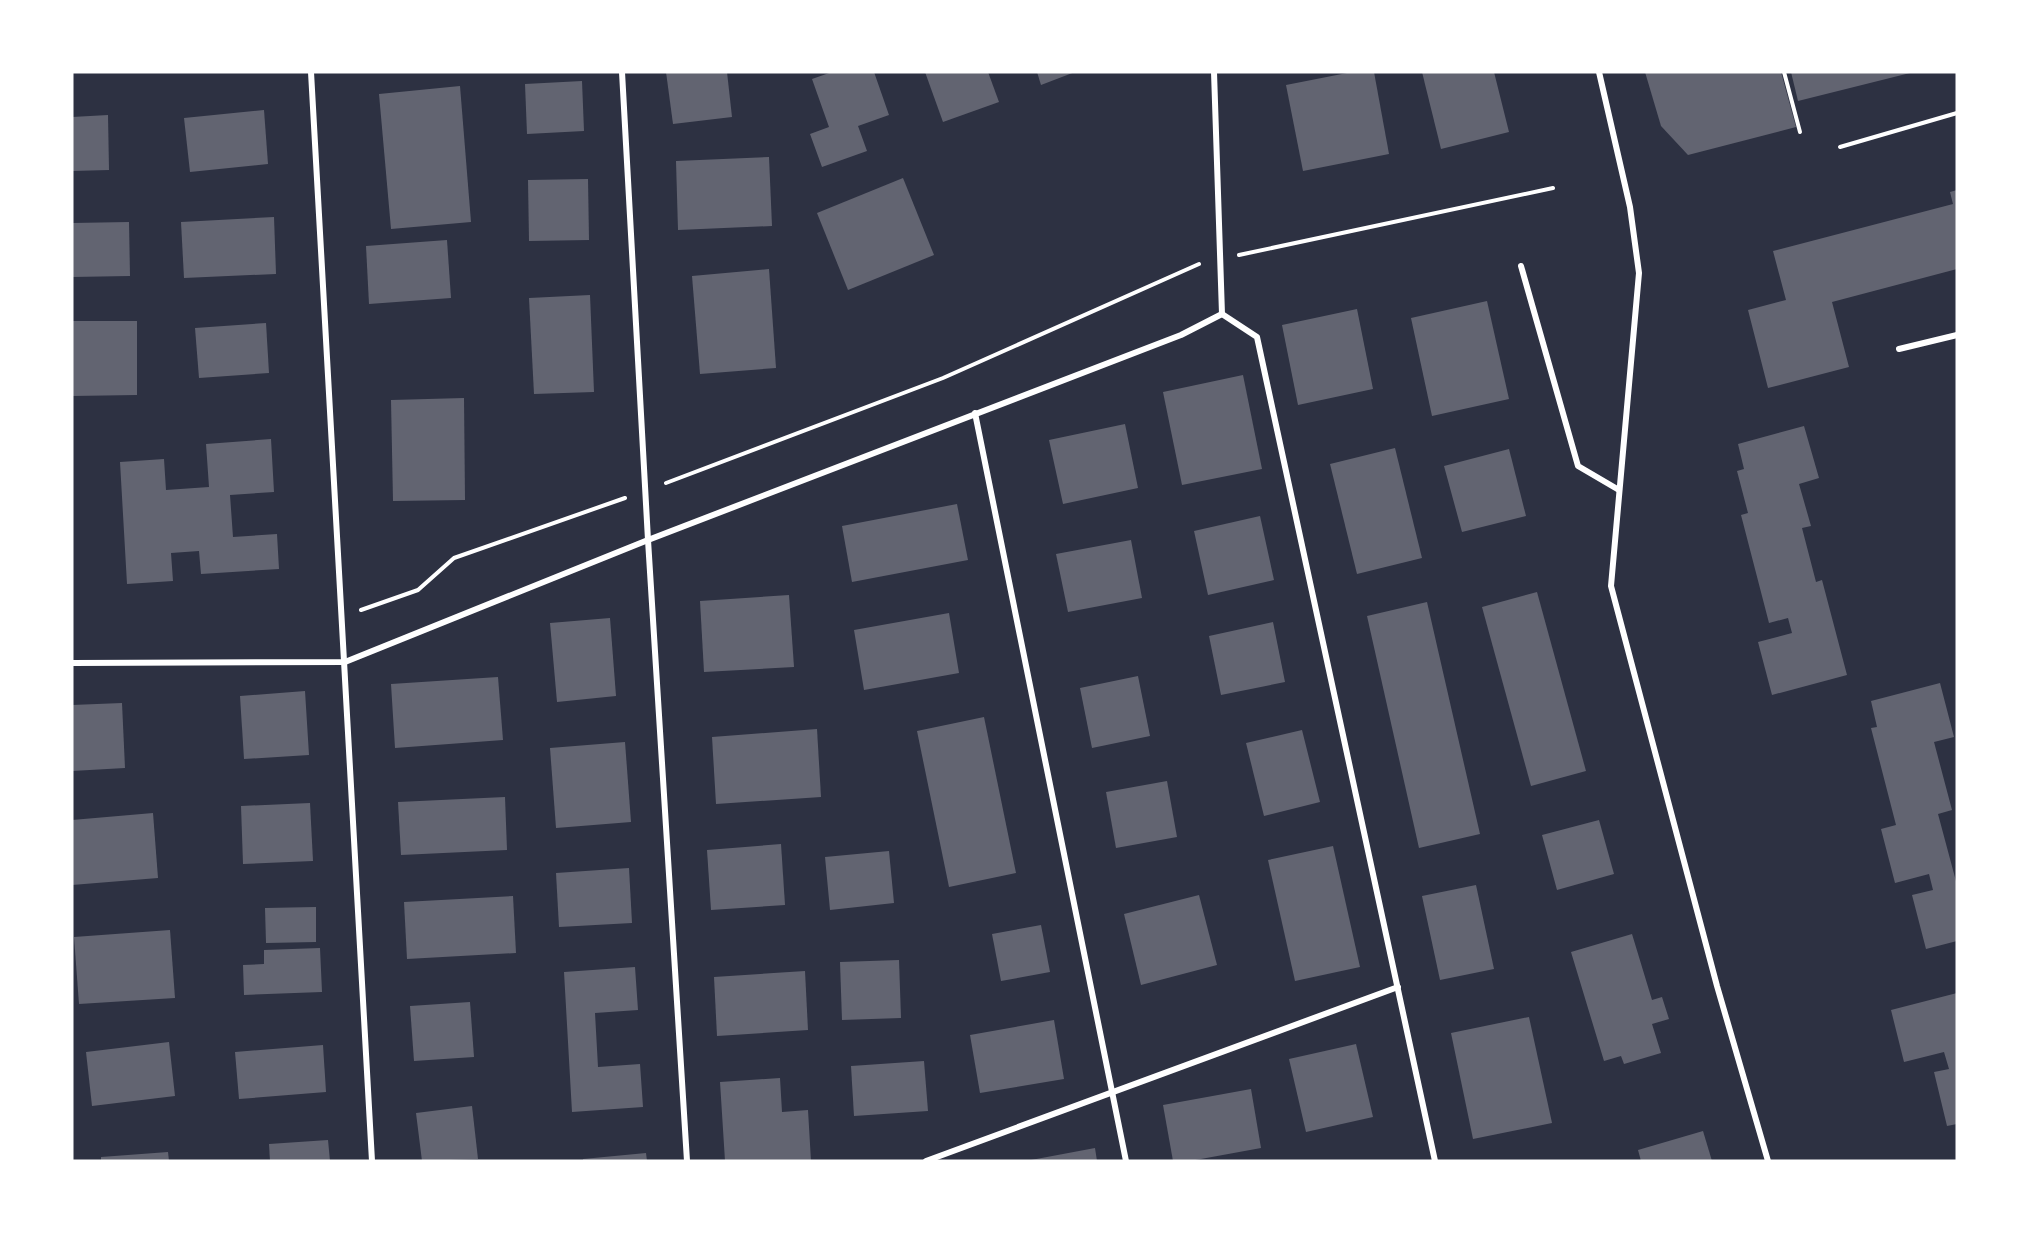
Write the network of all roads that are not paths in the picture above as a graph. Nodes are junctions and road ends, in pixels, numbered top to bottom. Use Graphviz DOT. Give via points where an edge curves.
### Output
graph roads {
  1 [pos="310,72"];
  2 [pos="622,72"];
  3 [pos="1214,72"];
  4 [pos="1599,72"];
  5 [pos="1521,266"];
  6 [pos="1222,314"];
  7 [pos="1957,334"];
  8 [pos="1899,349"];
  9 [pos="975,413"];
  10 [pos="1619,490"];
  11 [pos="648,540"];
  12 [pos="345,662"];
  13 [pos="72,663"];
  14 [pos="1398,987"];
  15 [pos="1113,1092"];
  16 [pos="372,1161"];
  17 [pos="687,1161"];
  18 [pos="926,1161"];
  19 [pos="1126,1161"];
  20 [pos="1435,1161"];
  21 [pos="1768,1161"];
  1 -- 12 [label="street"];
  2 -- 11 [label="street"];
  3 -- 6 [label="street"];
  4 -- 10 [label="street" via="1630,207 1639,273"];
  5 -- 10 [label="street" via="1578,466"];
  6 -- 9 [label="street" via="1181,335"];
  6 -- 14 [label="street" via="1257,337"];
  7 -- 8 [label="street"];
  9 -- 11 [label="street"];
  9 -- 15 [label="street"];
  10 -- 21 [label="street" via="1611,586 1714,975"];
  11 -- 12 [label="street"];
  11 -- 17 [label="street"];
  12 -- 13 [label="street"];
  12 -- 16 [label="street"];
  14 -- 15 [label="street"];
  14 -- 20 [label="street"];
  15 -- 18 [label="street"];
  15 -- 19 [label="street"];
}
